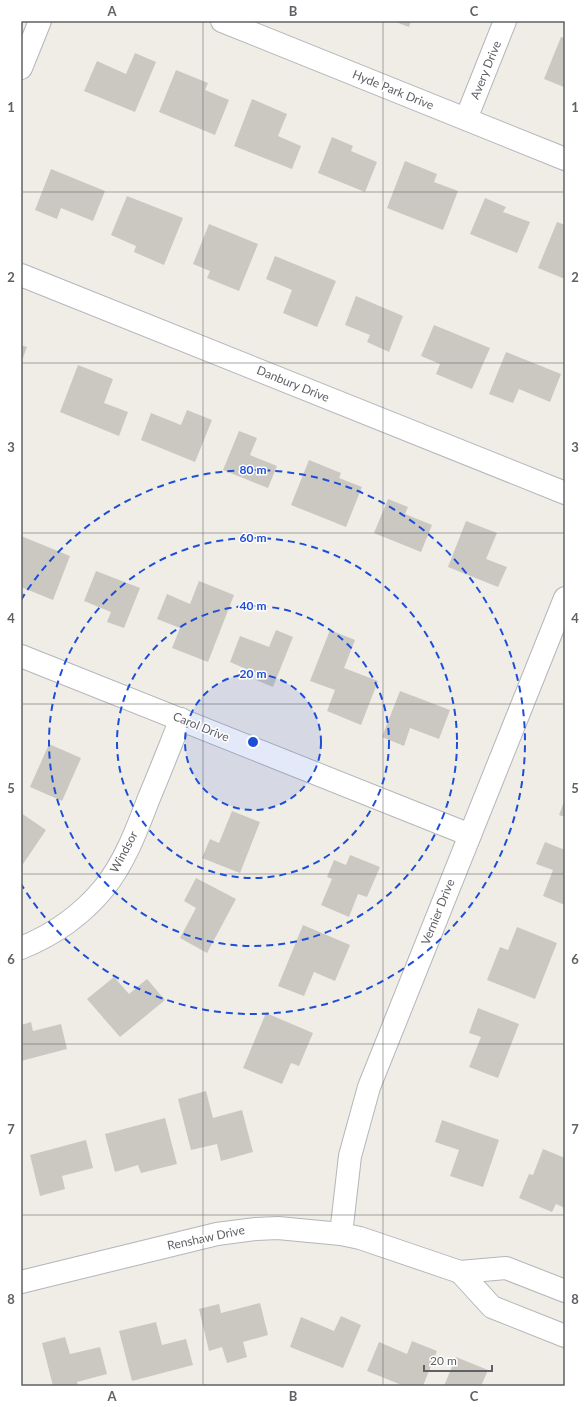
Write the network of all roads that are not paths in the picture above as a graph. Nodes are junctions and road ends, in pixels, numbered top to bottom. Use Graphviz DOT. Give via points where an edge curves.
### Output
graph roads {
  1 [pos="40,21"];
  2 [pos="222,21"];
  3 [pos="505,21"];
  4 [pos="21,68"];
  5 [pos="466,119"];
  6 [pos="565,159"];
  7 [pos="21,275"];
  8 [pos="565,493"];
  9 [pos="565,598"];
  10 [pos="21,656"];
  11 [pos="181,719"];
  12 [pos="470,835"];
  13 [pos="21,948"];
  14 [pos="341,1234"];
  15 [pos="460,1272"];
  16 [pos="21,1282"];
  17 [pos="565,1291"];
  18 [pos="565,1336"];
  1 -- 4 [label="street"];
  2 -- 5 [label="street, Hyde Park Drive"];
  3 -- 5 [label="street, Avery Drive"];
  5 -- 6 [label="street, Hyde Park Drive"];
  7 -- 8 [label="street, Danbury Drive"];
  9 -- 12 [label="street, Vernier Drive"];
  10 -- 11 [label="street, Carol Drive"];
  11 -- 12 [label="street, Carol Drive"];
  11 -- 13 [label="street, Windsor" via="139,824 116,870 104,887 77,915 40,940"];
  12 -- 14 [label="street, Vernier Drive" via="369,1087 350,1156"];
  14 -- 15 [label="street, Renshaw Drive"];
  14 -- 16 [label="street, Renshaw Drive" via="278,1228 235,1230"];
  15 -- 17 [label="street, Renshaw Drive" via="506,1268"];
  15 -- 18 [label="street, Renshaw Drive" via="492,1307"];
}
